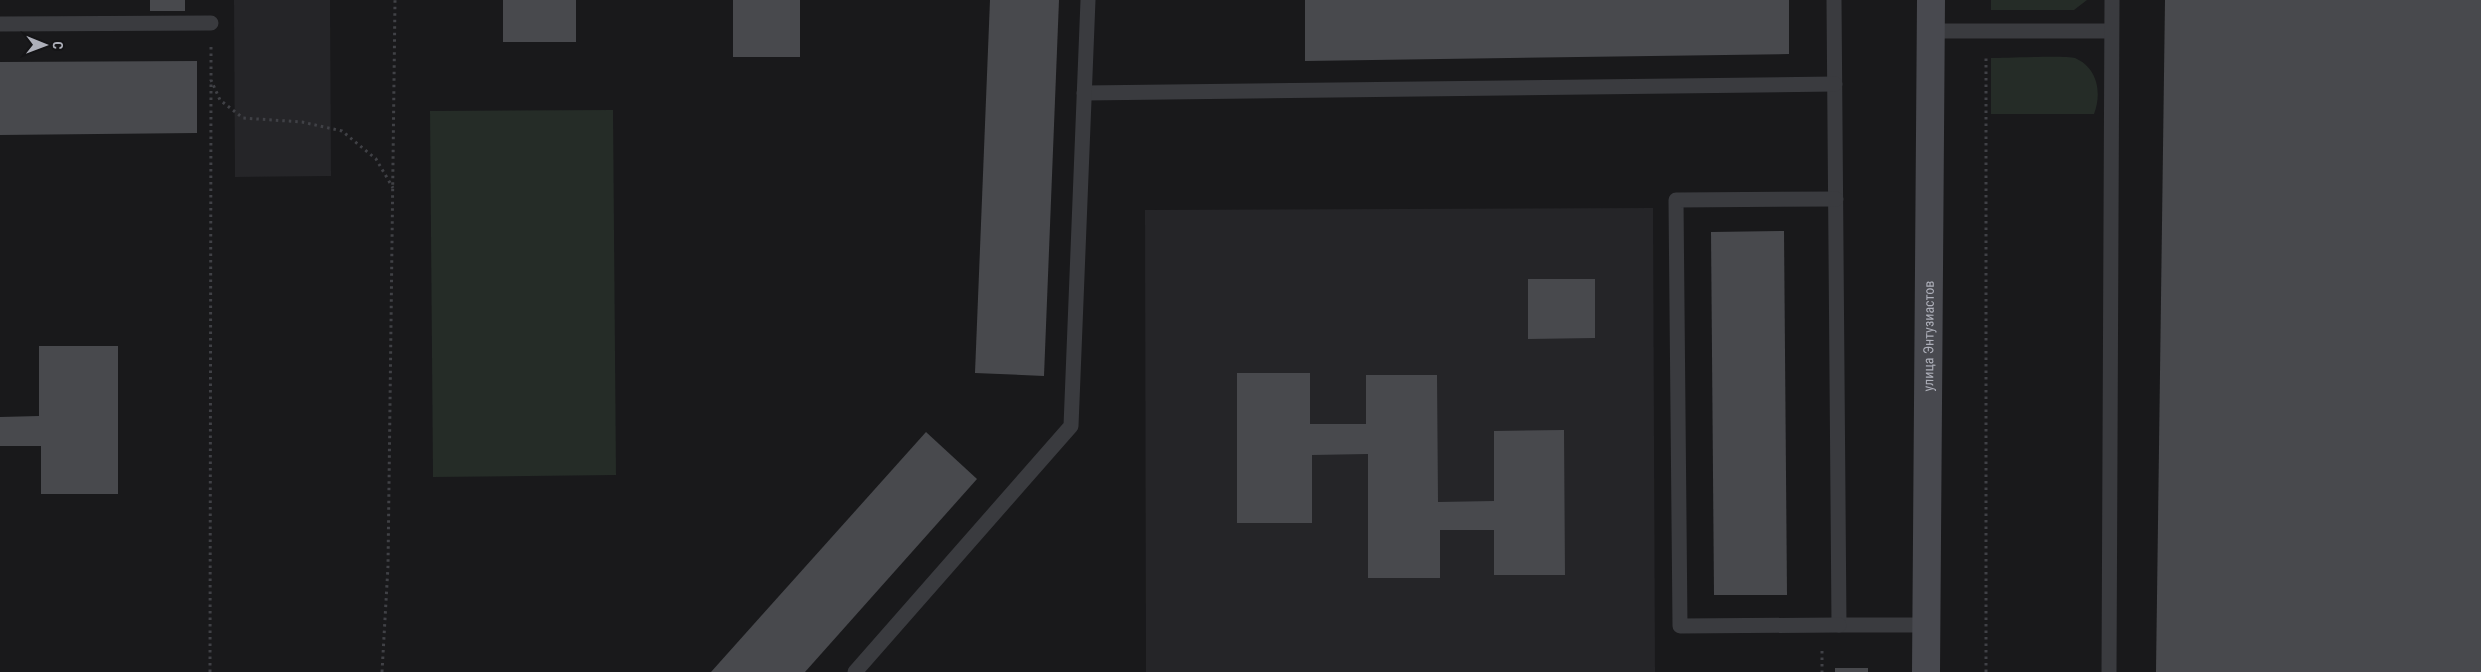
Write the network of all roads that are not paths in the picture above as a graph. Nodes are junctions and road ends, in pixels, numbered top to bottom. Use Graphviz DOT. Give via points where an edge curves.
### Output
graph roads {
  1 [pos="1088,0"];
  2 [pos="1834,0"];
  3 [pos="1931,0"];
  4 [pos="2112,0"];
  5 [pos="211,23"];
  6 [pos="0,24"];
  7 [pos="1931,31"];
  8 [pos="2111,31"];
  9 [pos="1835,84"];
  10 [pos="1084,93"];
  11 [pos="1836,199"];
  12 [pos="1839,625"];
  13 [pos="1926,625"];
  14 [pos="855,672"];
  15 [pos="1926,672"];
  16 [pos="2109,672"];
  1 -- 10 [label="lane"];
  2 -- 9 [label="lane"];
  3 -- 7 [label="main road, улица Энтузиастов"];
  4 -- 8 [label="lane"];
  5 -- 6 [label="lane"];
  7 -- 8 [label="lane"];
  7 -- 13 [label="main road, улица Энтузиастов"];
  8 -- 16 [label="lane"];
  9 -- 10 [label="lane"];
  9 -- 11 [label="lane"];
  10 -- 14 [label="lane" via="1071,426"];
  11 -- 12 [label="lane"];
  11 -- 12 [label="lane" via="1676,200 1676,220 1680,626"];
  12 -- 13 [label="lane"];
  13 -- 15 [label="main road, улица Энтузиастов"];
}
